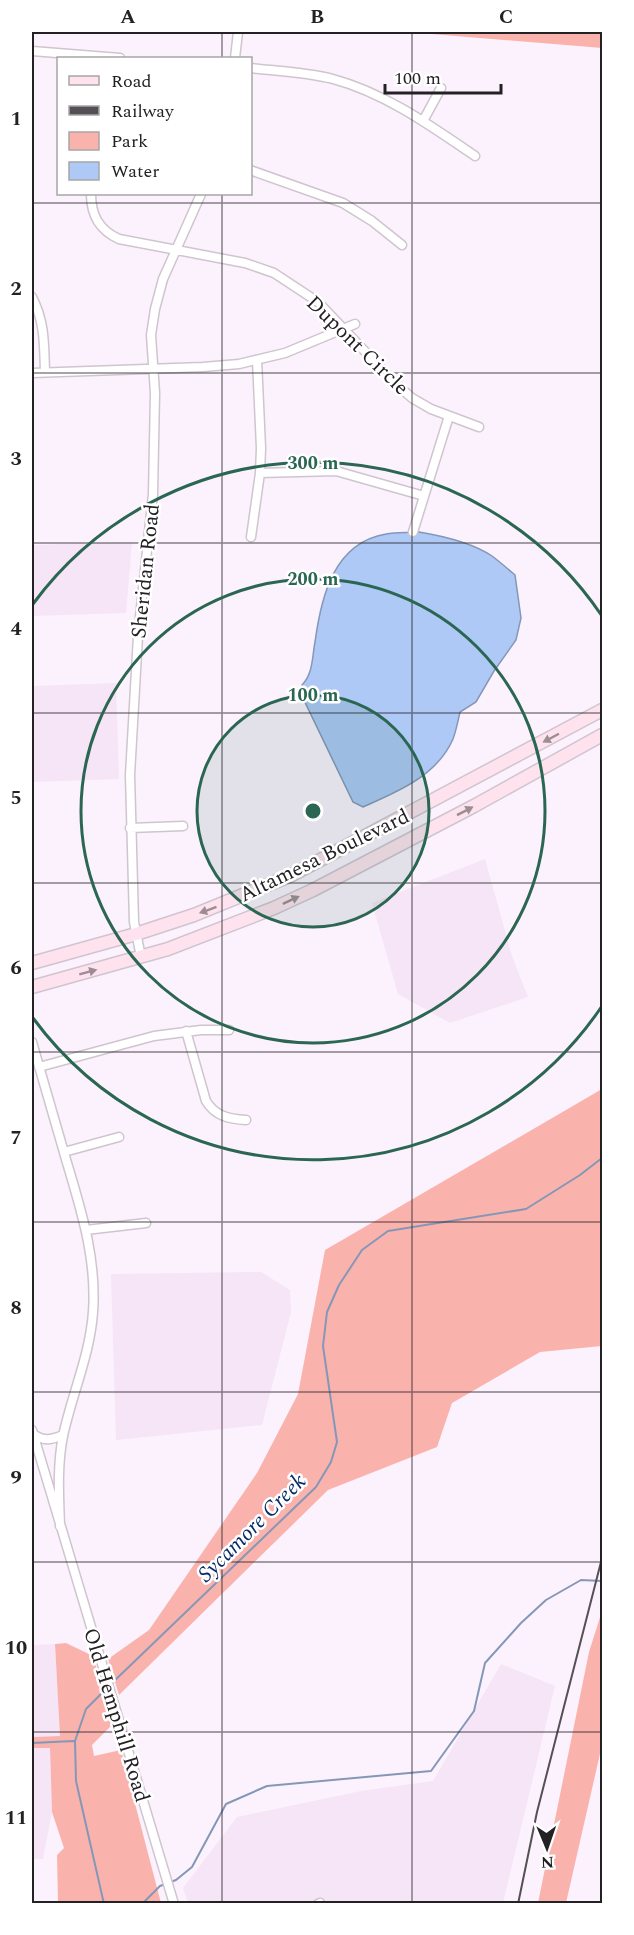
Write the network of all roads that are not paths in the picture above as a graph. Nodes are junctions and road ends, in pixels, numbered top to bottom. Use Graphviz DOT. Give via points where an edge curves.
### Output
graph roads {
  1 [pos="238,32"];
  2 [pos="32,51"];
  3 [pos="107,57"];
  4 [pos="235,57"];
  5 [pos="252,68"];
  6 [pos="441,88"];
  7 [pos="423,121"];
  8 [pos="475,156"];
  9 [pos="252,171"];
  10 [pos="90,195"];
  11 [pos="201,195"];
  12 [pos="402,245"];
  13 [pos="176,250"];
  14 [pos="32,297"];
  15 [pos="355,324"];
  16 [pos="345,330"];
  17 [pos="257,360"];
  18 [pos="153,369"];
  19 [pos="32,372"];
  20 [pos="45,372"];
  21 [pos="449,416"];
  22 [pos="479,427"];
  23 [pos="260,473"];
  24 [pos="424,496"];
  25 [pos="413,532"];
  26 [pos="251,537"];
  27 [pos="603,710"];
  28 [pos="603,735"];
  29 [pos="183,826"];
  30 [pos="130,828"];
  31 [pos="136,934"];
  32 [pos="141,957"];
  33 [pos="32,963"];
  34 [pos="32,987"];
  35 [pos="230,1030"];
  36 [pos="186,1031"];
  37 [pos="32,1042"];
  38 [pos="39,1067"];
  39 [pos="246,1120"];
  40 [pos="119,1137"];
  41 [pos="64,1152"];
  42 [pos="146,1223"];
  43 [pos="86,1230"];
  44 [pos="32,1432"];
  45 [pos="63,1435"];
  46 [pos="60,1526"];
  47 [pos="174,1904"];
  1 -- 4 [label="street"];
  2 -- 3 [label="street"];
  5 -- 7 [label="street" via="335,80 379,97"];
  6 -- 7 [label="street"];
  7 -- 8 [label="street"];
  9 -- 12 [label="street" via="342,203"];
  10 -- 13 [label="street, Dupont Circle" via="95,219 109,234"];
  11 -- 13 [label="street, Sheridan Road"];
  13 -- 16 [label="street, Dupont Circle" via="245,263 274,273 318,302"];
  13 -- 18 [label="street, Sheridan Road" via="155,309"];
  14 -- 20 [label="street" via="44,329"];
  15 -- 16 [label="street"];
  16 -- 17 [label="street"];
  16 -- 21 [label="street, Dupont Circle" via="403,391"];
  17 -- 18 [label="street"];
  17 -- 23 [label="street"];
  18 -- 20 [label="street"];
  18 -- 30 [label="street, Sheridan Road" via="153,494 138,636"];
  19 -- 20 [label="street"];
  21 -- 22 [label="street, Dupont Circle"];
  21 -- 24 [label="street"];
  23 -- 24 [label="street" via="336,471"];
  23 -- 26 [label="street"];
  24 -- 25 [label="street"];
  27 -- 31 [label="main road, Altamesa Boulevard, one-way" via="292,875"];
  32 -- 28 [label="main road, Altamesa Boulevard, one-way" via="202,937 313,890"];
  29 -- 30 [label="street"];
  30 -- 31 [label="street, Sheridan Road"];
  31 -- 32 [label="street, Sheridan Road"];
  31 -- 33 [label="main road, Altamesa Boulevard"];
  34 -- 32 [label="main road, Altamesa Boulevard, one-way"];
  35 -- 36 [label="street"];
  36 -- 38 [label="street"];
  36 -- 39 [label="street" via="209,1106 225,1117"];
  37 -- 38 [label="street, Old Hemphill Road"];
  38 -- 41 [label="street, Old Hemphill Road"];
  40 -- 41 [label="street"];
  41 -- 43 [label="street, Old Hemphill Road"];
  42 -- 43 [label="street"];
  43 -- 45 [label="street, Old Hemphill Road" via="94,1281 92,1322"];
  44 -- 45 [label="street" via="45,1440"];
  44 -- 46 [label="street, Old Hemphill Road"];
  45 -- 46 [label="street, Old Hemphill Road" via="58,1479"];
  46 -- 47 [label="street, Old Hemphill Road"];
}
